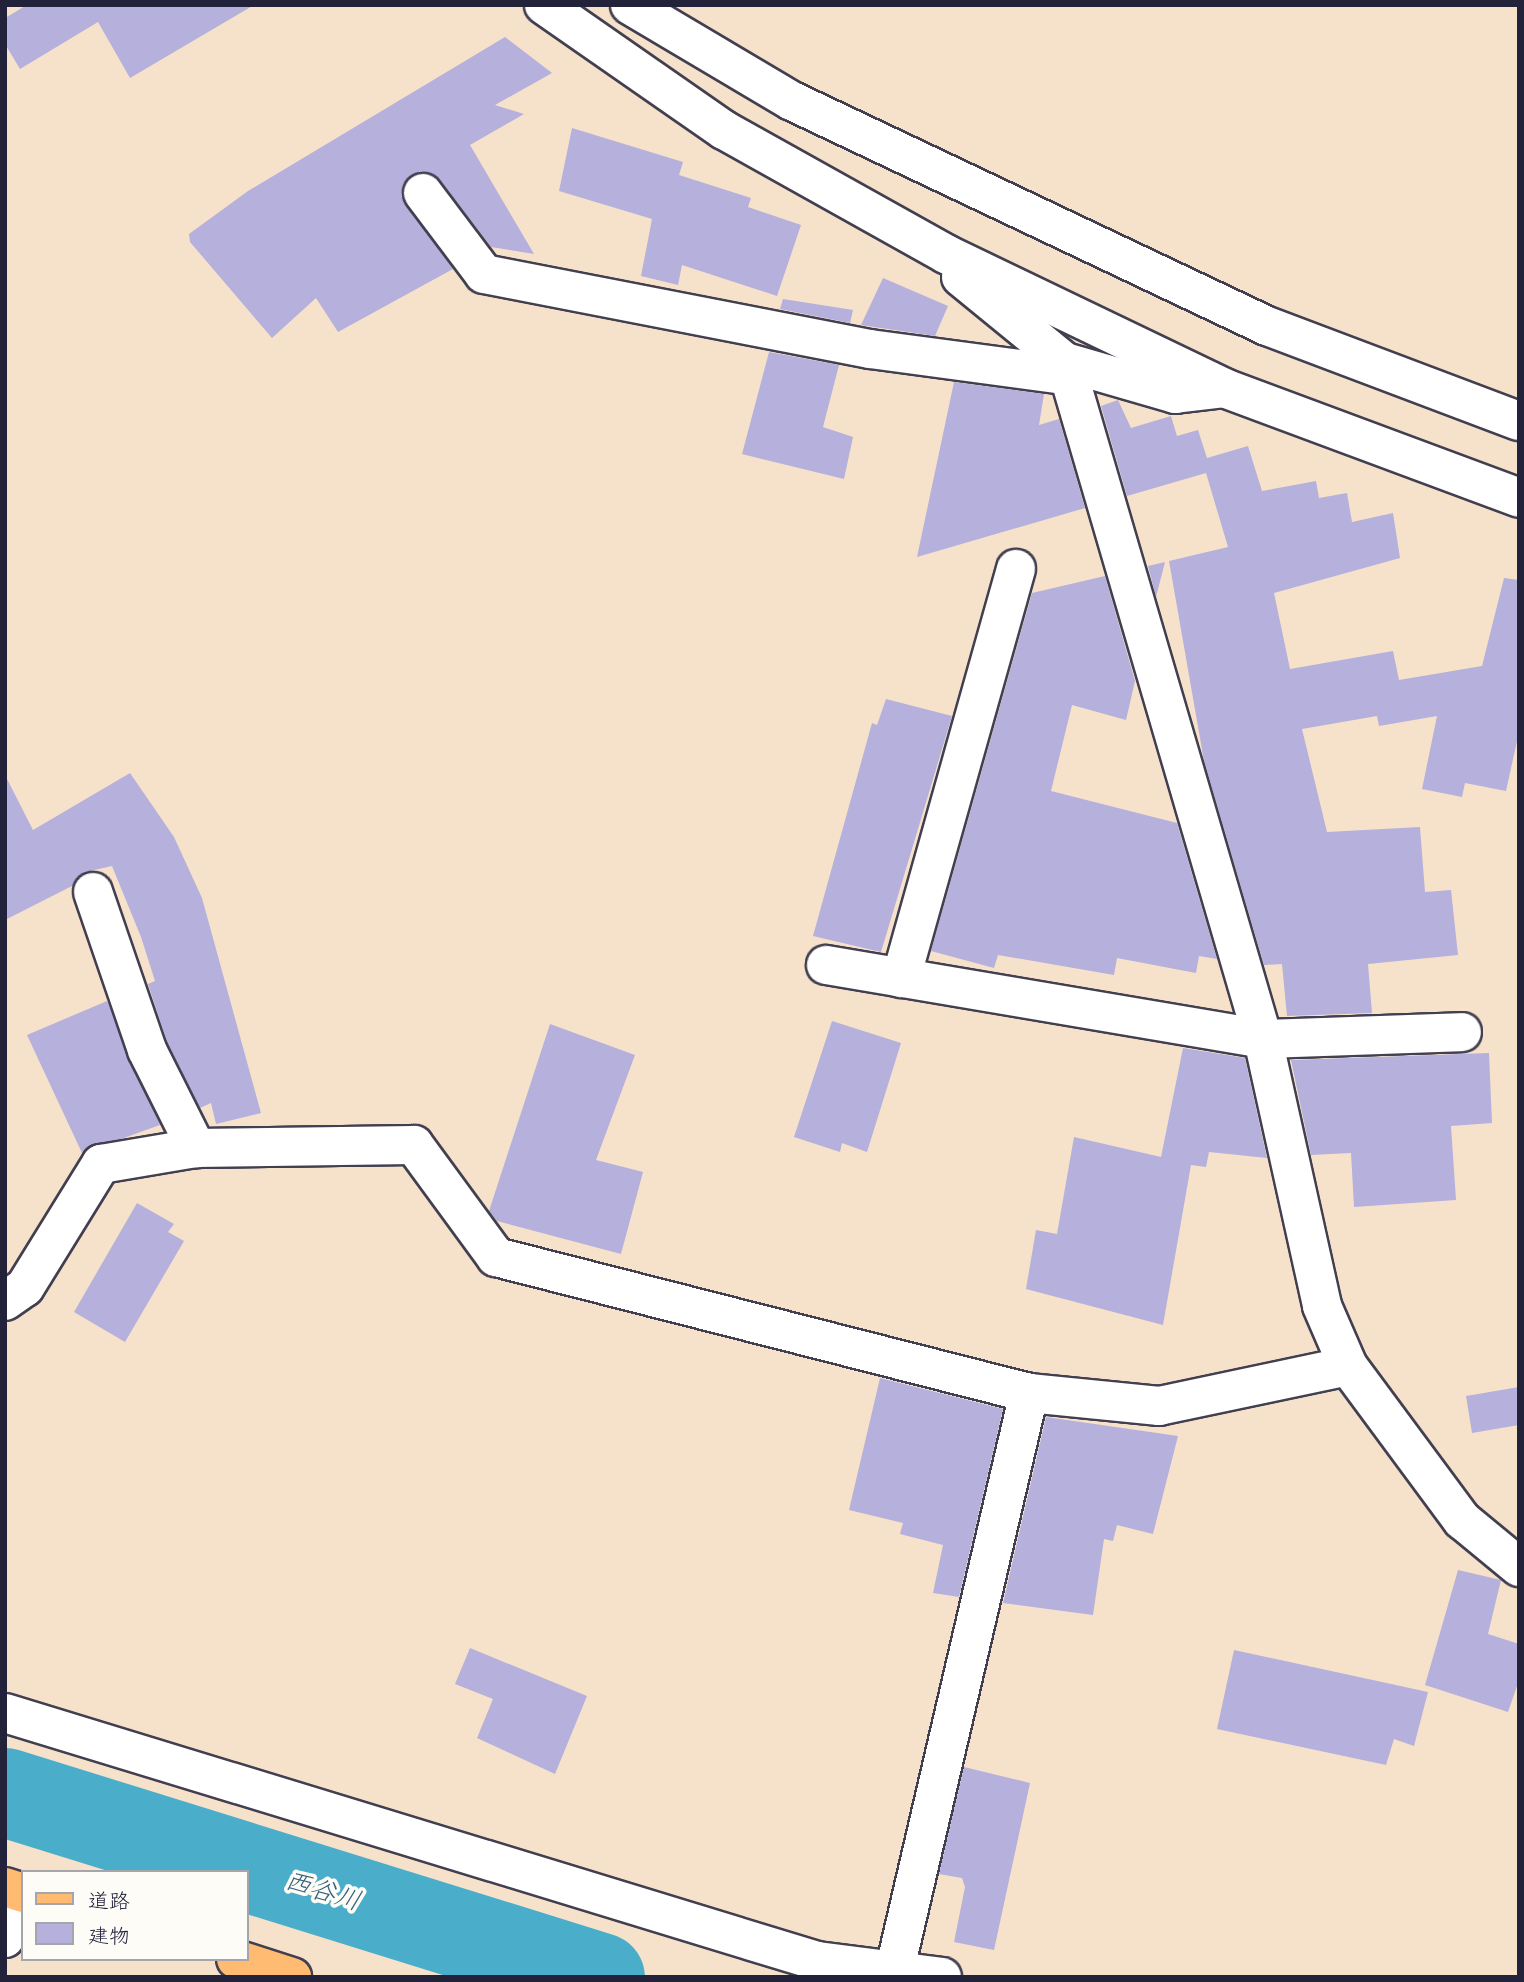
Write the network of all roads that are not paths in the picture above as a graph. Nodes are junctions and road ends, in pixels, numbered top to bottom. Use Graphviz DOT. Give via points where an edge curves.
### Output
graph roads {
  1 [pos="544,5"];
  2 [pos="630,5"];
  3 [pos="423,193"];
  4 [pos="946,254"];
  5 [pos="1065,368"];
  6 [pos="1224,388"];
  7 [pos="1519,421"];
  8 [pos="1519,498"];
  9 [pos="1016,569"];
  10 [pos="93,892"];
  11 [pos="826,965"];
  12 [pos="901,978"];
  13 [pos="1462,1032"];
  14 [pos="1263,1039"];
  15 [pos="195,1148"];
  16 [pos="5,1301"];
  17 [pos="1348,1366"];
  18 [pos="1029,1393"];
  19 [pos="1519,1567"];
  20 [pos="5,1713"];
  21 [pos="21,1898"];
  22 [pos="5,1938"];
  23 [pos="242,1961"];
  24 [pos="894,1972"];
  25 [pos="292,1977"];
  26 [pos="942,1977"];
  1 -- 4 [label="street" via="724,130"];
  2 -- 7 [label="street" via="792,101 1267,326"];
  3 -- 5 [label="street" via="484,274 870,349"];
  4 -- 5 [label="street" via="951,270"];
  4 -- 6 [label="street"];
  5 -- 6 [label="street" via="1175,394"];
  5 -- 14 [label="street"];
  6 -- 8 [label="street"];
  9 -- 12 [label="street"];
  10 -- 15 [label="street" via="147,1050"];
  11 -- 12 [label="street"];
  12 -- 14 [label="street"];
  13 -- 14 [label="street"];
  14 -- 17 [label="street" via="1322,1306"];
  15 -- 16 [label="street" via="101,1164 25,1287"];
  15 -- 18 [label="street" via="414,1145 496,1257"];
  17 -- 18 [label="street" via="1158,1406"];
  17 -- 19 [label="street" via="1462,1520"];
  18 -- 24 [label="street"];
  20 -- 24 [label="street" via="817,1961"];
  21 -- 22 [label="street"];
  23 -- 25 [label="main road"];
  24 -- 26 [label="street"];
}
